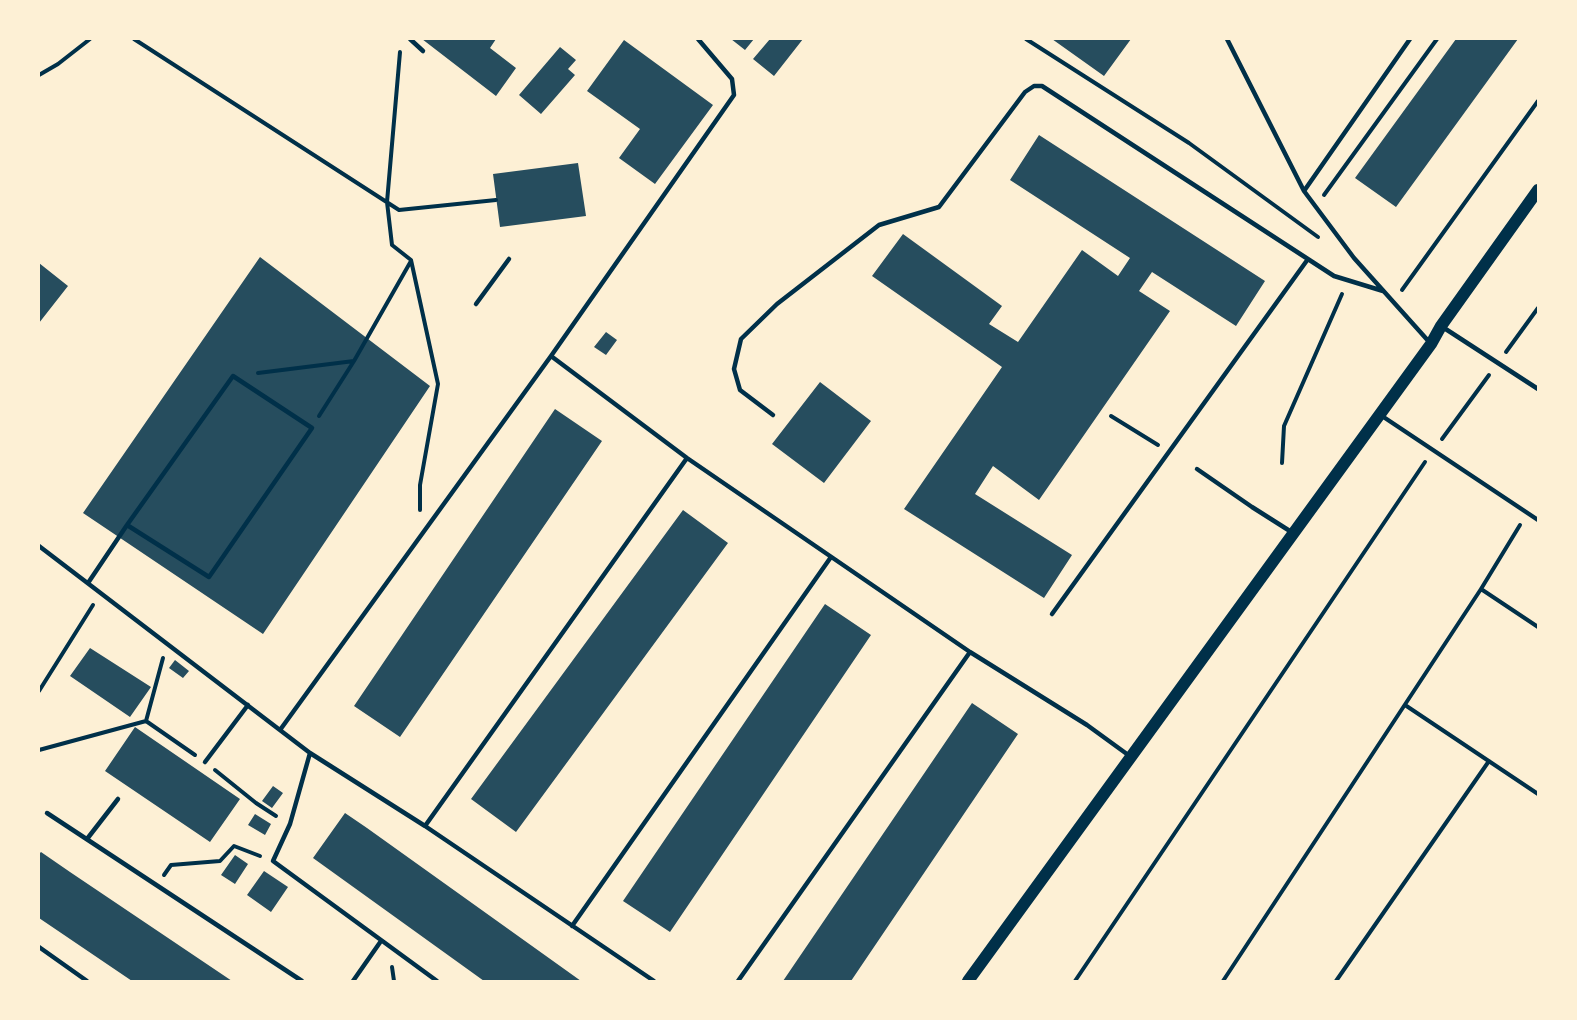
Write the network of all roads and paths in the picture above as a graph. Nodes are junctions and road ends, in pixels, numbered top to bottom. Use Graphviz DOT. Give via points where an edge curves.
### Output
graph roads {
  1 [pos="90,39"];
  2 [pos="134,39"];
  3 [pos="410,39"];
  4 [pos="698,39"];
  5 [pos="1227,39"];
  6 [pos="1410,39"];
  7 [pos="1437,39"];
  8 [pos="400,51"];
  9 [pos="423,51"];
  10 [pos="39,75"];
  11 [pos="1538,101"];
  12 [pos="1304,190"];
  13 [pos="1538,190"];
  14 [pos="496,200"];
  15 [pos="387,202"];
  16 [pos="1317,206"];
  17 [pos="509,259"];
  18 [pos="1308,259"];
  19 [pos="411,260"];
  20 [pos="1383,291"];
  21 [pos="1393,302"];
  22 [pos="476,304"];
  23 [pos="1538,308"];
  24 [pos="1441,326"];
  25 [pos="1431,344"];
  26 [pos="551,356"];
  27 [pos="354,361"];
  28 [pos="1498,362"];
  29 [pos="233,376"];
  30 [pos="1538,389"];
  31 [pos="1380,414"];
  32 [pos="773,415"];
  33 [pos="312,428"];
  34 [pos="1433,450"];
  35 [pos="687,458"];
  36 [pos="1197,469"];
  37 [pos="1527,513"];
  38 [pos="1538,520"];
  39 [pos="127,525"];
  40 [pos="1293,533"];
  41 [pos="421,536"];
  42 [pos="39,546"];
  43 [pos="831,557"];
  44 [pos="88,583"];
  45 [pos="1481,589"];
  46 [pos="100,592"];
  47 [pos="1052,614"];
  48 [pos="1538,627"];
  49 [pos="168,644"];
  50 [pos="970,652"];
  51 [pos="39,691"];
  52 [pos="248,705"];
  53 [pos="1405,705"];
  54 [pos="146,721"];
  55 [pos="280,730"];
  56 [pos="39,750"];
  57 [pos="310,753"];
  58 [pos="1131,756"];
  59 [pos="1489,761"];
  60 [pos="205,762"];
  61 [pos="1538,794"];
  62 [pos="118,799"];
  63 [pos="47,813"];
  64 [pos="290,824"];
  65 [pos="425,826"];
  66 [pos="87,839"];
  67 [pos="273,861"];
  68 [pos="157,885"];
  69 [pos="572,926"];
  70 [pos="381,940"];
  71 [pos="39,947"];
  72 [pos="87,981"];
  73 [pos="302,981"];
  74 [pos="353,981"];
  75 [pos="437,981"];
  76 [pos="654,981"];
  77 [pos="738,981"];
  78 [pos="968,981"];
  79 [pos="1075,981"];
  80 [pos="1223,981"];
  81 [pos="1336,981"];
  1 -- 10 [label="path"];
  2 -- 15 [label="path"];
  3 -- 9 [label="lane"];
  4 -- 26 [label="lane" via="732,79 734,95"];
  5 -- 12 [label="lane"];
  6 -- 12 [label="lane"];
  7 -- 16 [label="path"];
  8 -- 15 [label="path"];
  11 -- 21 [label="path"];
  12 -- 16 [label="lane"];
  13 -- 24 [label="main road"];
  14 -- 15 [label="path" via="401,210"];
  15 -- 19 [label="path" via="392,245"];
  16 -- 20 [label="lane"];
  17 -- 22 [label="lane"];
  18 -- 20 [label="lane" via="1334,276"];
  18 -- 32 [label="lane" via="1042,86 1034,86 1025,92 939,207 879,225 777,304 741,339 734,369 740,390"];
  18 -- 47 [label="lane"];
  19 -- 27 [label="path"];
  19 -- 41 [label="path" via="438,384 420,485"];
  20 -- 21 [label="lane"];
  21 -- 25 [label="lane"];
  23 -- 28 [label="path"];
  24 -- 25 [label="main road"];
  24 -- 28 [label="lane"];
  25 -- 31 [label="main road"];
  26 -- 35 [label="lane"];
  26 -- 41 [label="lane"];
  27 -- 29 [label="path"];
  27 -- 33 [label="path"];
  28 -- 30 [label="lane"];
  28 -- 34 [label="path"];
  29 -- 33 [label="lane"];
  29 -- 39 [label="lane"];
  31 -- 34 [label="lane"];
  31 -- 40 [label="main road"];
  33 -- 39 [label="lane" via="209,577"];
  34 -- 37 [label="lane"];
  34 -- 79 [label="path"];
  35 -- 43 [label="lane"];
  35 -- 65 [label="lane"];
  36 -- 40 [label="lane"];
  37 -- 38 [label="lane"];
  37 -- 45 [label="path"];
  39 -- 44 [label="lane"];
  40 -- 58 [label="main road"];
  41 -- 55 [label="lane"];
  42 -- 44 [label="lane"];
  43 -- 50 [label="lane"];
  43 -- 69 [label="lane"];
  44 -- 46 [label="lane"];
  45 -- 48 [label="path"];
  45 -- 53 [label="path"];
  46 -- 49 [label="lane"];
  46 -- 51 [label="path"];
  49 -- 52 [label="lane"];
  49 -- 54 [label="path"];
  50 -- 58 [label="lane"];
  50 -- 77 [label="lane"];
  52 -- 55 [label="lane"];
  52 -- 60 [label="lane"];
  53 -- 59 [label="path"];
  53 -- 80 [label="path"];
  54 -- 56 [label="path"];
  54 -- 60 [label="path"];
  55 -- 57 [label="lane"];
  57 -- 64 [label="lane"];
  57 -- 65 [label="lane"];
  58 -- 78 [label="main road"];
  59 -- 61 [label="path"];
  59 -- 81 [label="path"];
  60 -- 64 [label="path" via="256,803"];
  62 -- 66 [label="lane"];
  63 -- 66 [label="lane"];
  64 -- 67 [label="lane"];
  65 -- 69 [label="lane"];
  66 -- 68 [label="lane"];
  67 -- 68 [label="path" via="234,846 220,861 171,865"];
  67 -- 70 [label="lane"];
  68 -- 73 [label="lane"];
  69 -- 76 [label="lane"];
  70 -- 74 [label="lane"];
  70 -- 75 [label="lane"];
  71 -- 72 [label="lane"];
}
